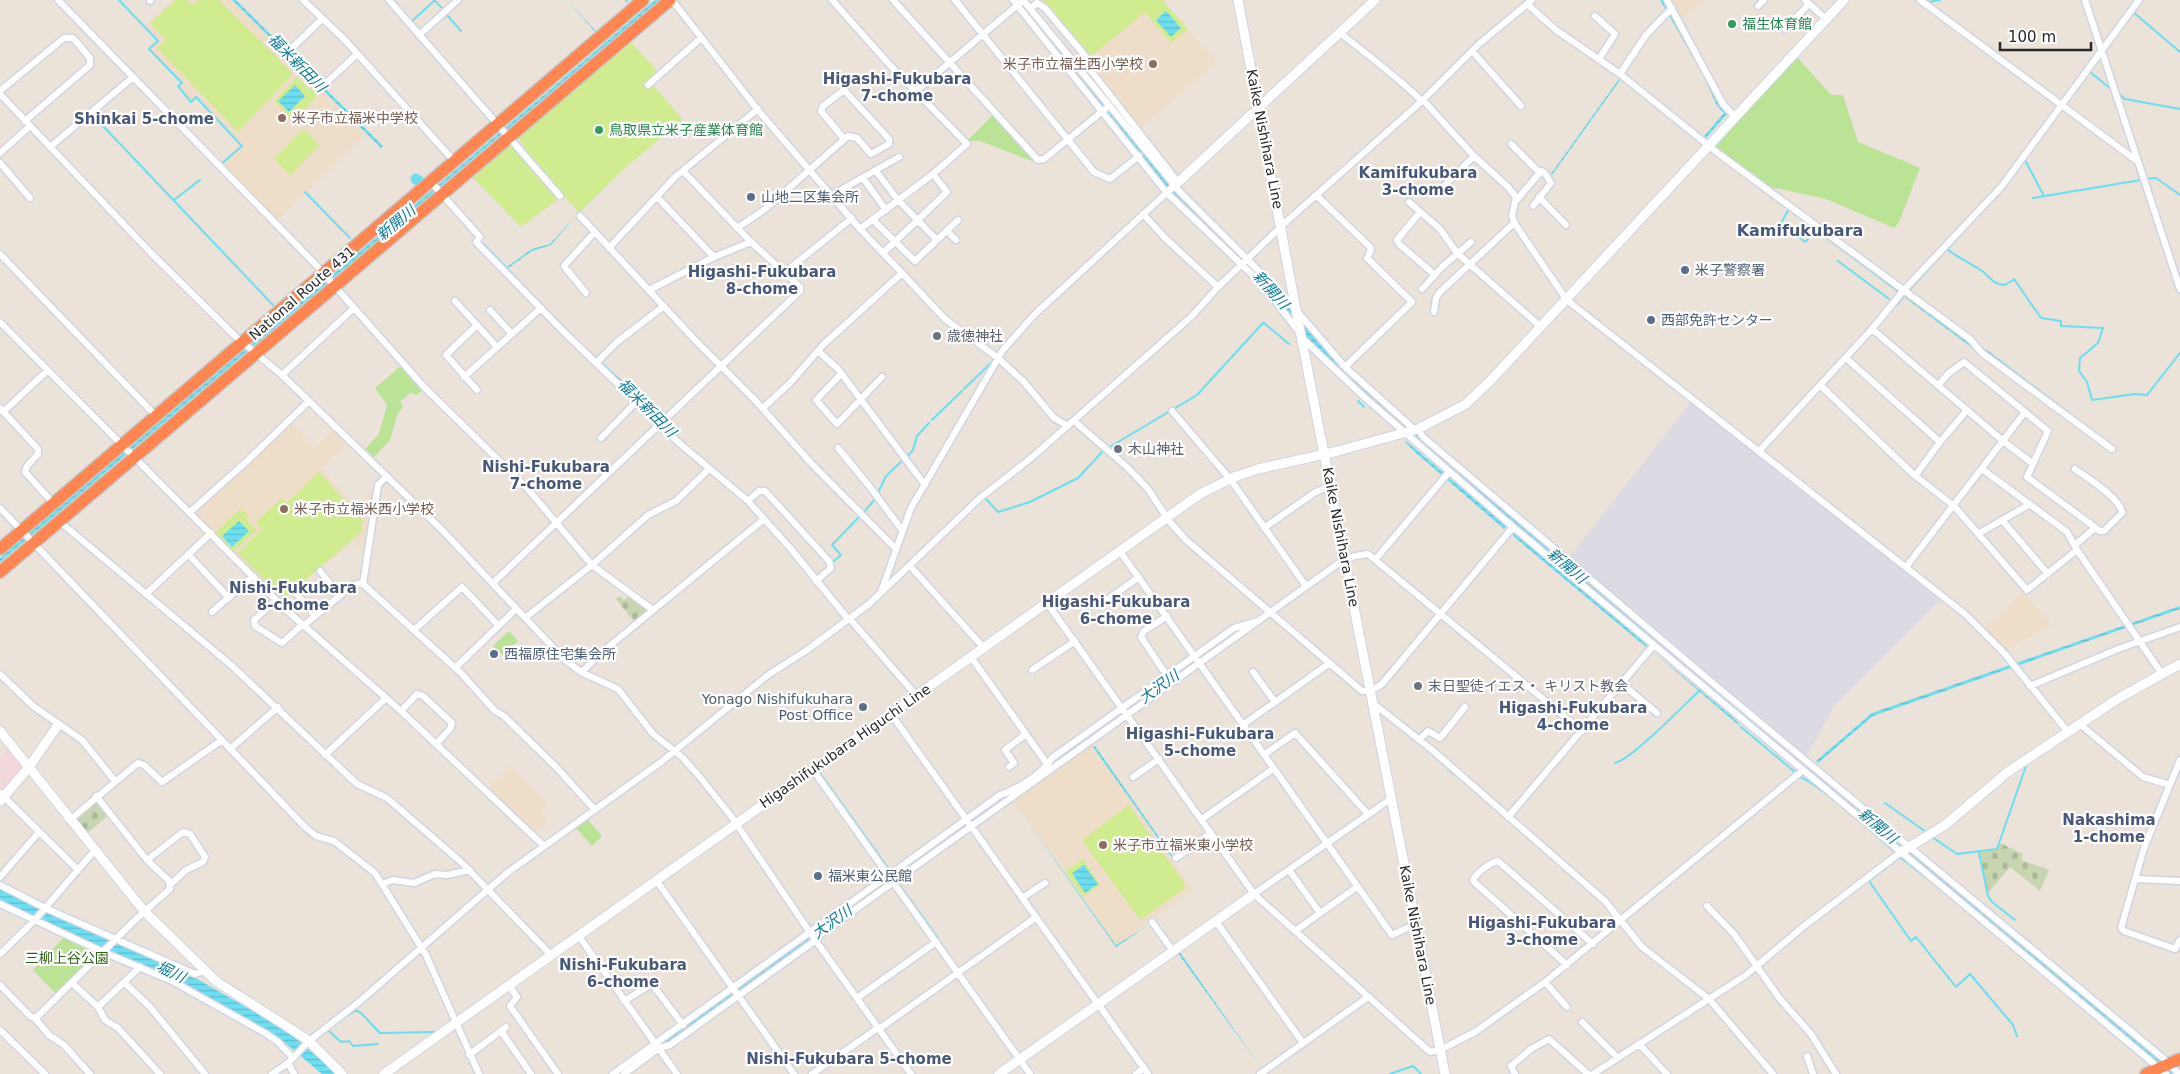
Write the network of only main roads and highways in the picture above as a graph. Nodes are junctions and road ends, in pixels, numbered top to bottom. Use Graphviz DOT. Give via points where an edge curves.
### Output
graph roads {
  1 [pos="643,0"];
  2 [pos="671,0"];
  3 [pos="1238,0"];
  4 [pos="1375,0"];
  5 [pos="1844,0"];
  6 [pos="1259,108"];
  7 [pos="1176,184"];
  8 [pos="1324,454"];
  9 [pos="0,549"];
  10 [pos="0,572"];
  11 [pos="2180,664"];
  12 [pos="58,725"];
  13 [pos="0,731"];
  14 [pos="29,767"];
  15 [pos="1,797"];
  16 [pos="1907,849"];
  17 [pos="1254,894"];
  18 [pos="2167,1066"];
  19 [pos="342,1074"];
  20 [pos="384,1074"];
  21 [pos="999,1074"];
  22 [pos="1445,1074"];
  23 [pos="2146,1074"];
  1 -- 9 [label="highway, National Route 431"];
  2 -- 10 [label="highway, National Route 431"];
  3 -- 6 [label="main road, Kaike Nishihara Line"];
  4 -- 6 [label="main road"];
  5 -- 8 [label="main road, Higashifukubara Higuchi Line" via="1466,404 1412,430"];
  6 -- 7 [label="main road"];
  6 -- 8 [label="main road, Kaike Nishihara Line"];
  8 -- 20 [label="main road, Higashifukubara Higuchi Line" via="1258,469 1200,494"];
  8 -- 22 [label="main road, Kaike Nishihara Line"];
  11 -- 16 [label="main road" via="2119,698 2010,771 1945,825"];
  12 -- 14 [label="main road"];
  13 -- 14 [label="main road"];
  14 -- 15 [label="main road"];
  14 -- 19 [label="main road" via="144,911 205,971 229,991 308,1042"];
  17 -- 21 [label="main road"];
  18 -- 23 [label="highway"];
}
